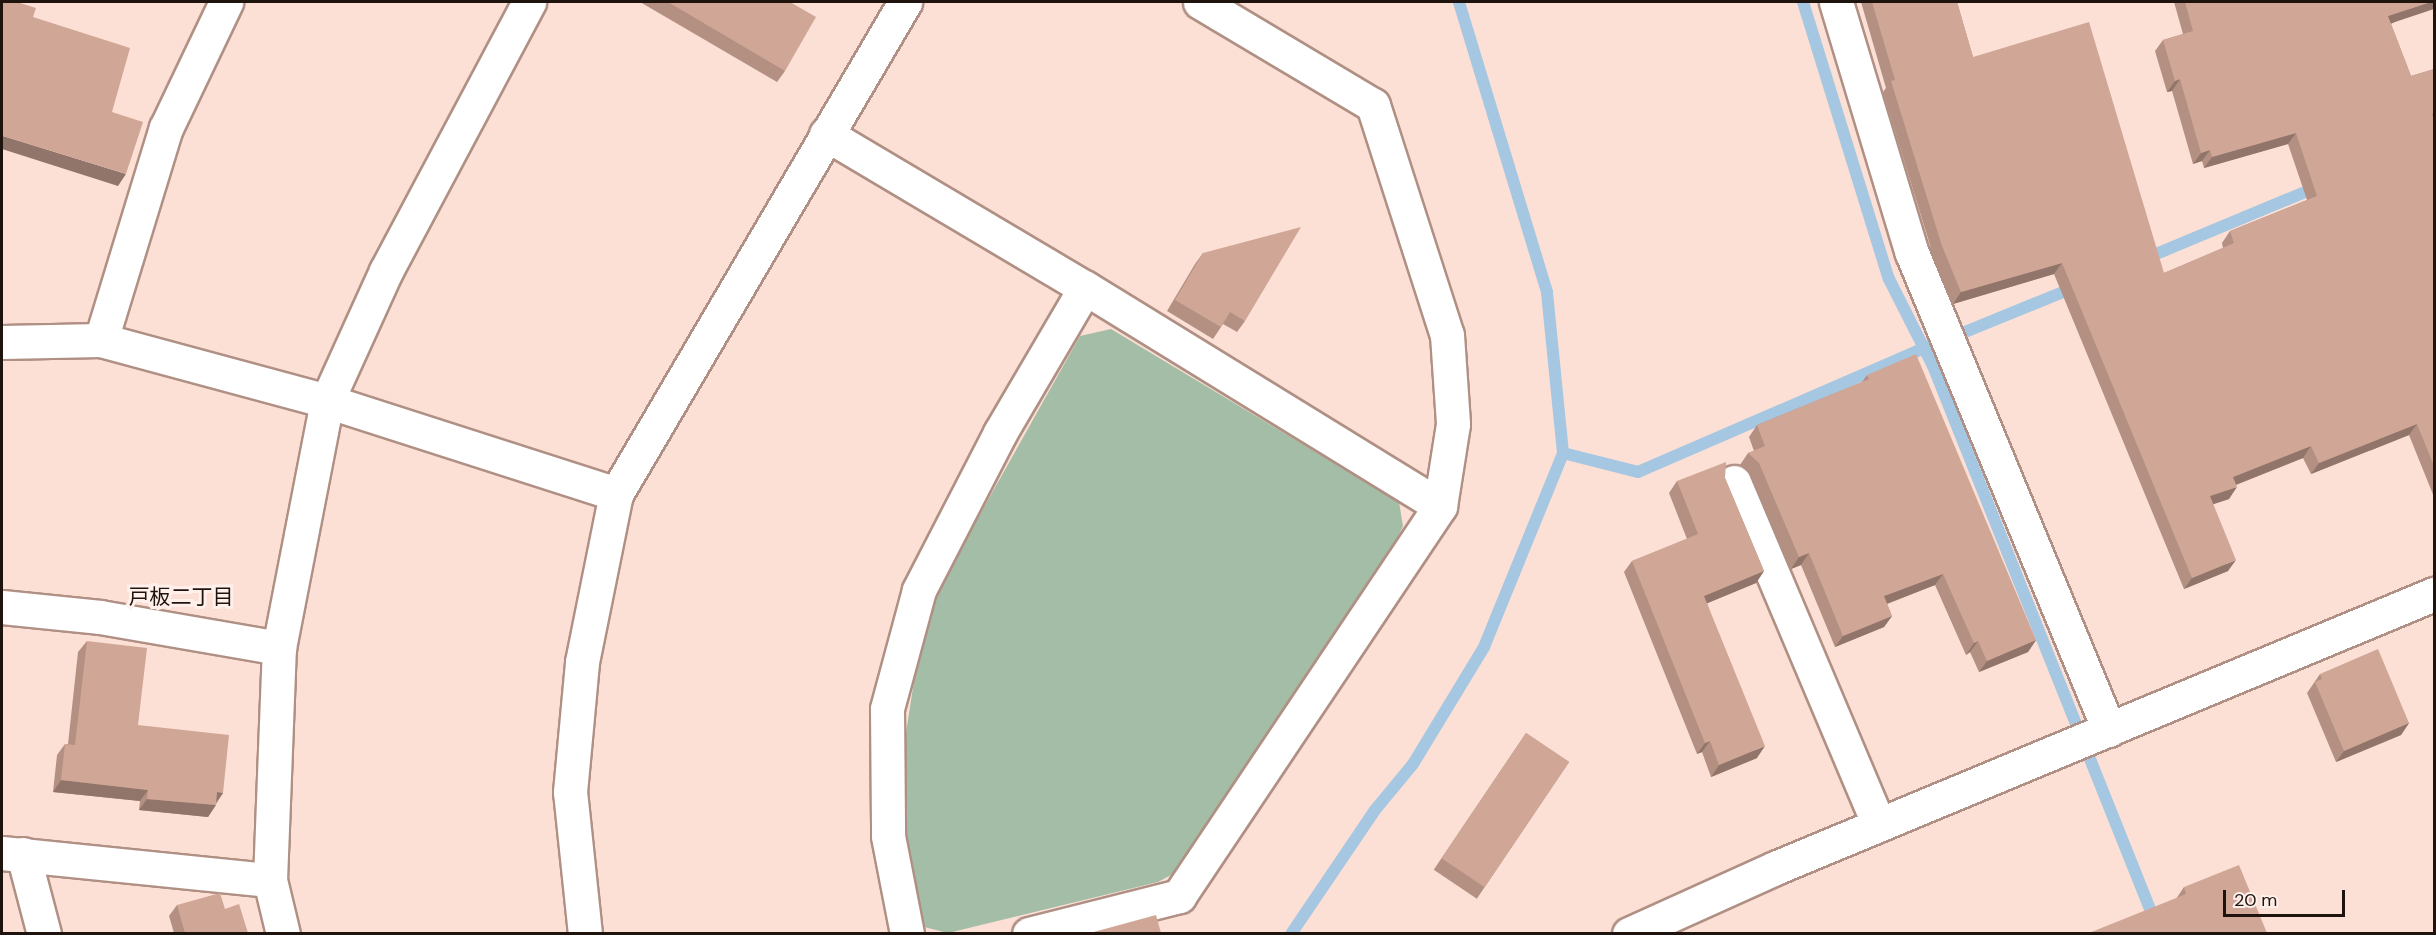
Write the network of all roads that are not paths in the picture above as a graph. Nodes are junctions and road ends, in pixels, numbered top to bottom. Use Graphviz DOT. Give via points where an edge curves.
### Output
graph roads {
  1 [pos="226,2"];
  2 [pos="529,2"];
  3 [pos="905,2"];
  4 [pos="1200,2"];
  5 [pos="1836,2"];
  6 [pos="826,134"];
  7 [pos="1085,288"];
  8 [pos="101,340"];
  9 [pos="2,342"];
  10 [pos="327,401"];
  11 [pos="1734,482"];
  12 [pos="616,494"];
  13 [pos="1440,506"];
  14 [pos="2434,594"];
  15 [pos="2,607"];
  16 [pos="279,648"];
  17 [pos="2090,739"];
  18 [pos="1879,825"];
  19 [pos="12,853"];
  20 [pos="270,880"];
  21 [pos="44,933"];
  22 [pos="283,933"];
  23 [pos="585,933"];
  24 [pos="907,933"];
  25 [pos="1029,933"];
  26 [pos="1629,933"];
  1 -- 8 [label="street" via="166,128"];
  2 -- 10 [label="street" via="386,270"];
  3 -- 6 [label="street"];
  4 -- 13 [label="street" via="1373,105 1447,335 1453,424"];
  5 -- 17 [label="street" via="1912,253"];
  6 -- 7 [label="street"];
  6 -- 12 [label="street"];
  7 -- 13 [label="street"];
  7 -- 24 [label="street" via="1000,433 919,590 887,710 888,836"];
  8 -- 9 [label="street"];
  8 -- 10 [label="street"];
  10 -- 12 [label="street"];
  10 -- 16 [label="street"];
  11 -- 18 [label="street"];
  12 -- 23 [label="street" via="582,662 570,792"];
  13 -- 25 [label="street" via="1179,896"];
  14 -- 17 [label="street"];
  15 -- 16 [label="street" via="100,617"];
  16 -- 20 [label="street"];
  17 -- 18 [label="street"];
  18 -- 26 [label="street"];
  19 -- 20 [label="street"];
  19 -- 21 [label="street"];
  20 -- 22 [label="street"];
}
